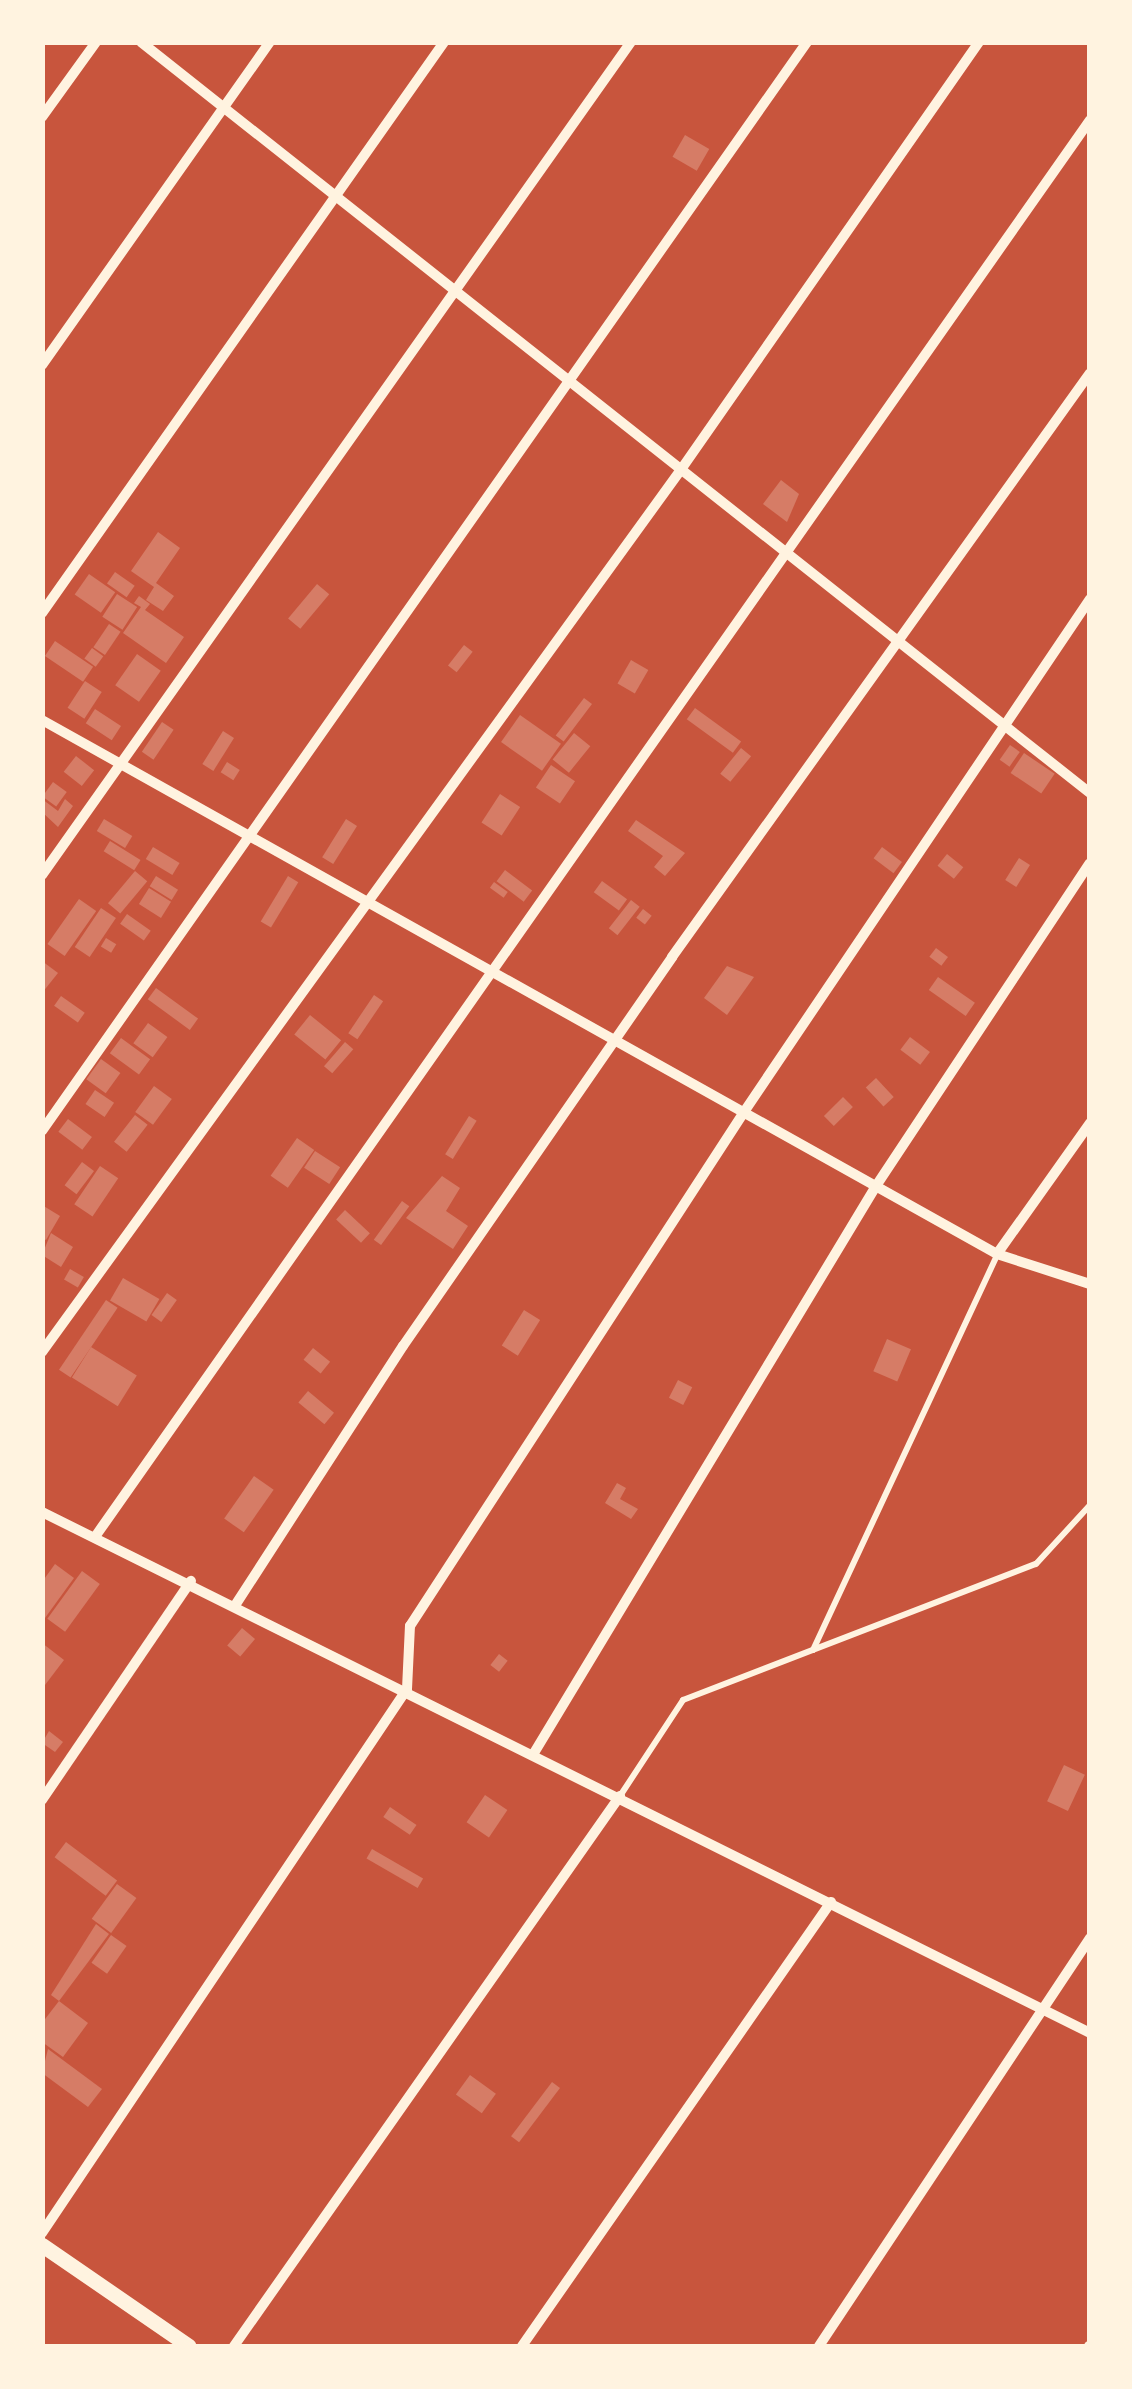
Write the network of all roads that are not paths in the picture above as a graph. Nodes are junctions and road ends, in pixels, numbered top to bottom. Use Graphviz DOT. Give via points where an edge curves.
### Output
graph roads {
  1 [pos="96,42"];
  2 [pos="141,42"];
  3 [pos="270,42"];
  4 [pos="444,42"];
  5 [pos="631,42"];
  6 [pos="806,42"];
  7 [pos="979,42"];
  8 [pos="224,108"];
  9 [pos="42,117"];
  10 [pos="1090,120"];
  11 [pos="336,196"];
  12 [pos="455,291"];
  13 [pos="42,366"];
  14 [pos="1090,373"];
  15 [pos="569,381"];
  16 [pos="680,470"];
  17 [pos="788,554"];
  18 [pos="1090,599"];
  19 [pos="42,614"];
  20 [pos="895,638"];
  21 [pos="42,720"];
  22 [pos="1005,726"];
  23 [pos="121,764"];
  24 [pos="1090,792"];
  25 [pos="250,836"];
  26 [pos="1090,863"];
  27 [pos="42,875"];
  28 [pos="362,904"];
  29 [pos="491,970"];
  30 [pos="618,1042"];
  31 [pos="744,1112"];
  32 [pos="1090,1123"];
  33 [pos="42,1131"];
  34 [pos="876,1186"];
  35 [pos="997,1254"];
  36 [pos="1090,1284"];
  37 [pos="42,1352"];
  38 [pos="1090,1505"];
  39 [pos="42,1512"];
  40 [pos="96,1534"];
  41 [pos="191,1581"];
  42 [pos="236,1604"];
  43 [pos="813,1650"];
  44 [pos="407,1689"];
  45 [pos="534,1753"];
  46 [pos="620,1796"];
  47 [pos="42,1800"];
  48 [pos="831,1902"];
  49 [pos="1090,1938"];
  50 [pos="1043,2008"];
  51 [pos="1090,2033"];
  52 [pos="42,2233"];
  53 [pos="42,2245"];
  54 [pos="189,2346"];
  55 [pos="234,2346"];
  56 [pos="522,2346"];
  57 [pos="819,2346"];
  1 -- 9 [label="street"];
  2 -- 8 [label="street"];
  3 -- 8 [label="street"];
  4 -- 11 [label="street"];
  5 -- 12 [label="street"];
  6 -- 15 [label="street"];
  7 -- 16 [label="street"];
  8 -- 11 [label="street"];
  8 -- 13 [label="street"];
  10 -- 17 [label="street"];
  11 -- 12 [label="street"];
  11 -- 19 [label="street"];
  12 -- 15 [label="street"];
  12 -- 23 [label="street"];
  14 -- 20 [label="street"];
  15 -- 16 [label="street"];
  15 -- 25 [label="street"];
  16 -- 17 [label="street"];
  16 -- 28 [label="street"];
  17 -- 20 [label="street"];
  17 -- 29 [label="street"];
  18 -- 22 [label="street"];
  20 -- 22 [label="street"];
  20 -- 30 [label="street"];
  21 -- 23 [label="street"];
  22 -- 24 [label="street"];
  22 -- 31 [label="street"];
  23 -- 25 [label="street"];
  23 -- 27 [label="street"];
  25 -- 28 [label="street"];
  25 -- 33 [label="street"];
  26 -- 34 [label="street"];
  28 -- 29 [label="street"];
  28 -- 37 [label="street"];
  29 -- 30 [label="street"];
  29 -- 40 [label="street"];
  30 -- 31 [label="street"];
  30 -- 42 [label="street" via="403,1346"];
  31 -- 34 [label="street"];
  31 -- 44 [label="street" via="410,1626"];
  32 -- 35 [label="street"];
  34 -- 35 [label="street"];
  34 -- 45 [label="street"];
  35 -- 36 [label="street"];
  35 -- 43 [label="lane"];
  38 -- 43 [label="lane" via="1036,1564"];
  39 -- 40 [label="street"];
  40 -- 41 [label="street"];
  41 -- 42 [label="street"];
  41 -- 47 [label="street"];
  42 -- 44 [label="street"];
  43 -- 46 [label="lane" via="683,1700"];
  44 -- 45 [label="street"];
  44 -- 52 [label="street"];
  45 -- 46 [label="street"];
  46 -- 48 [label="street"];
  46 -- 55 [label="street"];
  48 -- 50 [label="street"];
  48 -- 56 [label="street"];
  49 -- 50 [label="street"];
  50 -- 51 [label="street"];
  50 -- 57 [label="street"];
  53 -- 54 [label="street"];
}
